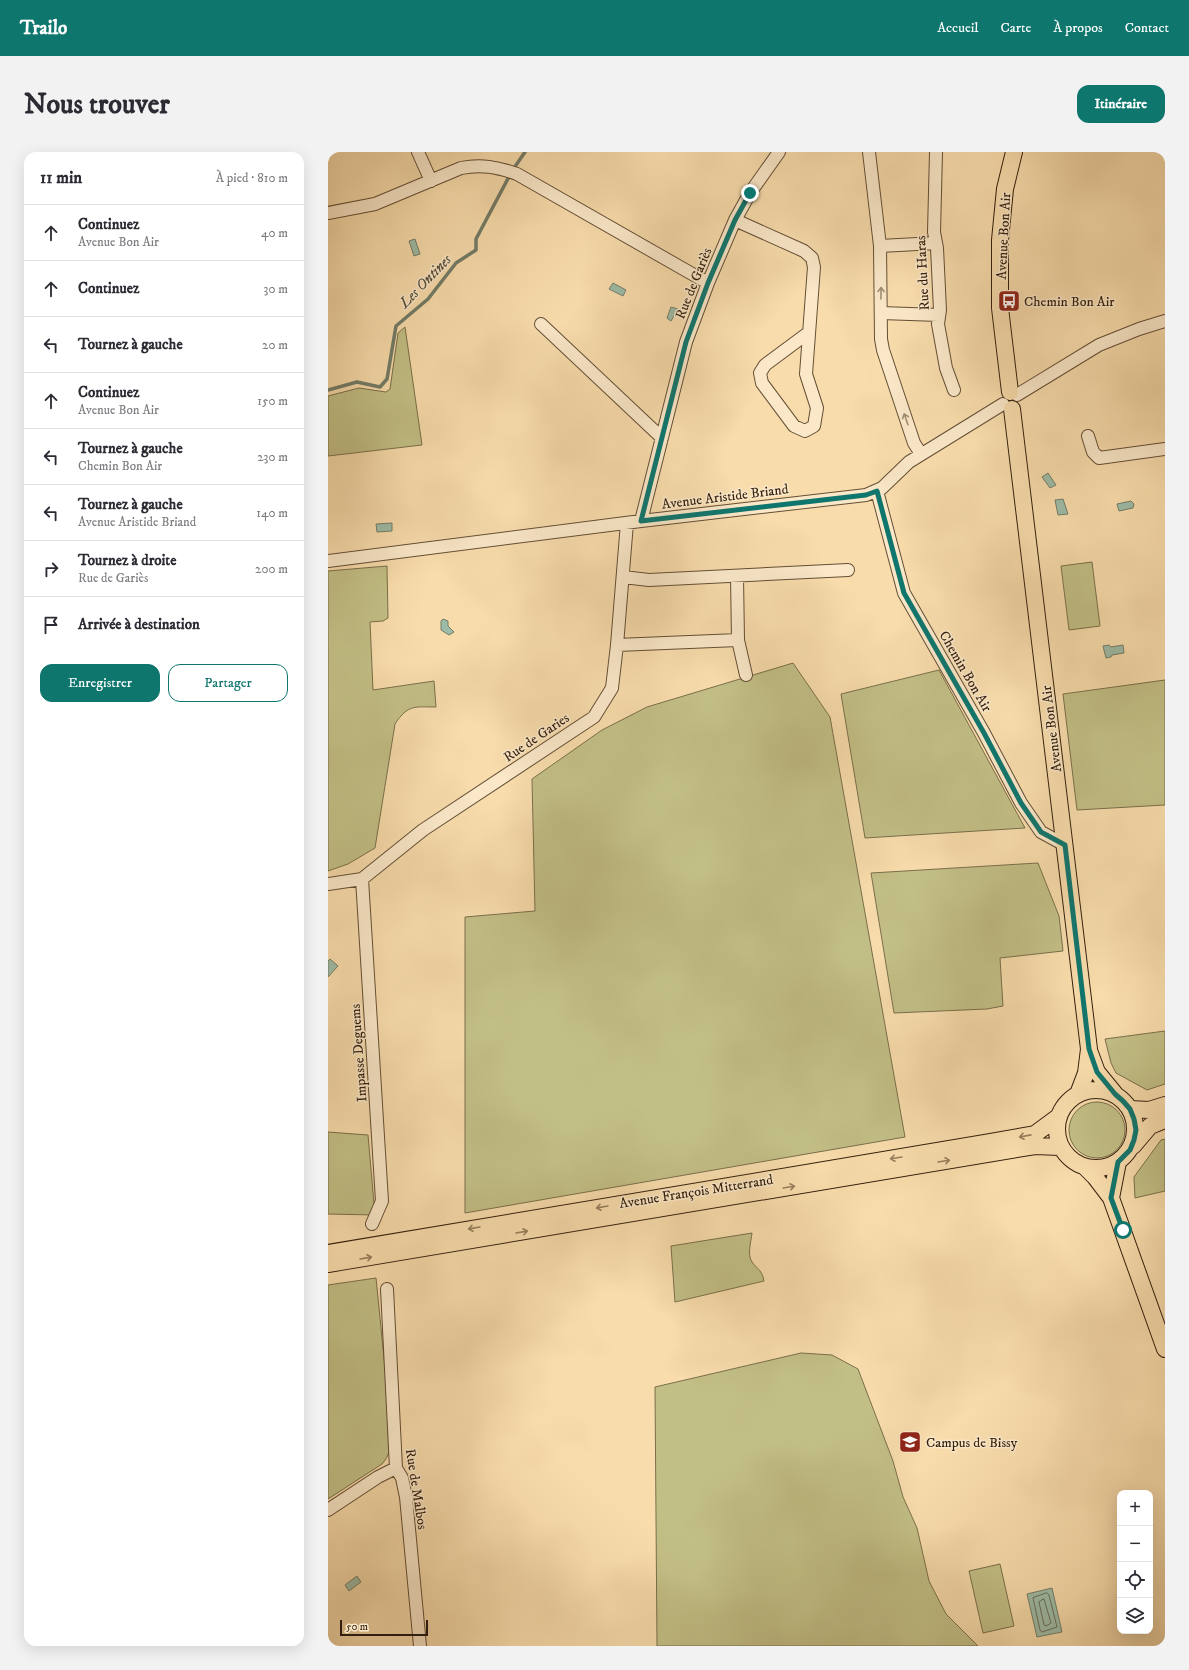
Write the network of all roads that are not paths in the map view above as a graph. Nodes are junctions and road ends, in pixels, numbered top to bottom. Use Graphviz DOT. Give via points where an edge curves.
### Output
graph roads {
  1 [pos="418,152"];
  2 [pos="779,152"];
  3 [pos="869,152"];
  4 [pos="936,152"];
  5 [pos="1014,152"];
  6 [pos="431,180"];
  7 [pos="328,213"];
  8 [pos="735,220"];
  9 [pos="936,243"];
  10 [pos="880,246"];
  11 [pos="708,283"];
  12 [pos="881,313"];
  13 [pos="939,315"];
  14 [pos="541,324"];
  15 [pos="1164,324"];
  16 [pos="808,333"];
  17 [pos="954,390"];
  18 [pos="1011,400"];
  19 [pos="1088,436"];
  20 [pos="662,438"];
  21 [pos="1165,449"];
  22 [pos="921,454"];
  23 [pos="877,491"];
  24 [pos="641,521"];
  25 [pos="627,523"];
  26 [pos="328,561"];
  27 [pos="848,570"];
  28 [pos="737,576"];
  29 [pos="623,578"];
  30 [pos="738,640"];
  31 [pos="617,645"];
  32 [pos="746,674"];
  33 [pos="1065,845"];
  34 [pos="362,879"];
  35 [pos="328,884"];
  36 [pos="1089,1049"];
  37 [pos="1078,1094"];
  38 [pos="1115,1094"];
  39 [pos="1165,1105"];
  40 [pos="1130,1109"];
  41 [pos="1058,1117"];
  42 [pos="1165,1120"];
  43 [pos="1060,1148"];
  44 [pos="1130,1150"];
  45 [pos="1118,1162"];
  46 [pos="1084,1167"];
  47 [pos="1111,1198"];
  48 [pos="372,1224"];
  49 [pos="328,1253"];
  50 [pos="328,1264"];
  51 [pos="387,1289"];
  52 [pos="1165,1349"];
  53 [pos="396,1468"];
  54 [pos="328,1510"];
  55 [pos="420,1646"];
  1 -- 6 [label="street"];
  2 -- 8 [label="street, Rue de Gariès" via="750,193"];
  3 -- 10 [label="street"];
  4 -- 9 [label="street, Rue du Haras"];
  5 -- 18 [label="main road, Avenue Bon Air" via="1005,190 1000,240 1000,308"];
  6 -- 7 [label="street" via="374,204"];
  6 -- 11 [label="street" via="476,165 502,168 517,174"];
  8 -- 11 [label="street, Rue de Gariès"];
  8 -- 16 [label="street" via="812,258 814,267"];
  9 -- 10 [label="street"];
  9 -- 13 [label="street, Rue du Haras"];
  12 -- 10 [label="street, one-way"];
  11 -- 20 [label="street, Rue de Gariès" via="686,342"];
  12 -- 13 [label="street"];
  22 -- 12 [label="street, one-way" via="914,443 883,350"];
  13 -- 17 [label="street, Rue du Haras" via="938,324 944,357"];
  14 -- 20 [label="street"];
  15 -- 18 [label="street, Avenue Aristide Briand" via="1139,329 1099,345"];
  16 -- 16 [label="street" via="806,374 817,408 814,426 805,431 794,426 762,383 760,373 765,365"];
  18 -- 22 [label="street, Avenue Aristide Briand"];
  18 -- 33 [label="main road, Avenue Bon Air"];
  19 -- 21 [label="street" via="1093,452 1099,458"];
  20 -- 24 [label="street, Rue de Gariès"];
  22 -- 23 [label="street, Avenue Aristide Briand"];
  23 -- 24 [label="street, Avenue Aristide Briand" via="866,495"];
  23 -- 33 [label="street, Chemin Bon Air" via="904,593 1021,803 1041,832"];
  24 -- 25 [label="street, Avenue Aristide Briand"];
  25 -- 26 [label="street, Avenue Aristide Briand"];
  25 -- 29 [label="street, Rue de Garies"];
  27 -- 28 [label="street"];
  28 -- 29 [label="street" via="649,580"];
  28 -- 30 [label="street"];
  29 -- 31 [label="street, Rue de Garies"];
  30 -- 31 [label="street"];
  30 -- 32 [label="street"];
  31 -- 34 [label="street, Rue de Garies" via="612,688 594,717 423,830"];
  33 -- 36 [label="main road, Avenue Bon Air"];
  34 -- 35 [label="street"];
  34 -- 48 [label="street, Impasse Deguems" via="382,1201"];
  36 -- 37 [label="main road, Avenue Bon Air" via="1086,1073"];
  36 -- 38 [label="main road, Avenue Bon Air" via="1097,1072"];
  37 -- 38 [label="main road" via="1094,1090"];
  37 -- 41 [label="main road" via="1064,1106"];
  38 -- 40 [label="main road"];
  39 -- 40 [label="main road" via="1149,1110"];
  40 -- 44 [label="main road" via="1136,1130"];
  41 -- 43 [label="main road" via="1056,1128"];
  41 -- 49 [label="main road, Avenue François Mitterrand, one-way" via="1035,1134"];
  42 -- 44 [label="main road" via="1150,1126"];
  43 -- 46 [label="main road" via="1076,1164"];
  50 -- 43 [label="main road, Avenue François Mitterrand, one-way" via="1035,1146"];
  44 -- 45 [label="main road"];
  45 -- 46 [label="main road" via="1104,1168"];
  45 -- 47 [label="main road"];
  46 -- 47 [label="main road" via="1095,1176"];
  47 -- 52 [label="main road"];
  51 -- 53 [label="street, Rue de Malbos"];
  53 -- 54 [label="street"];
  53 -- 55 [label="street, Rue de Malbos" via="402,1478 406,1497"];
}
